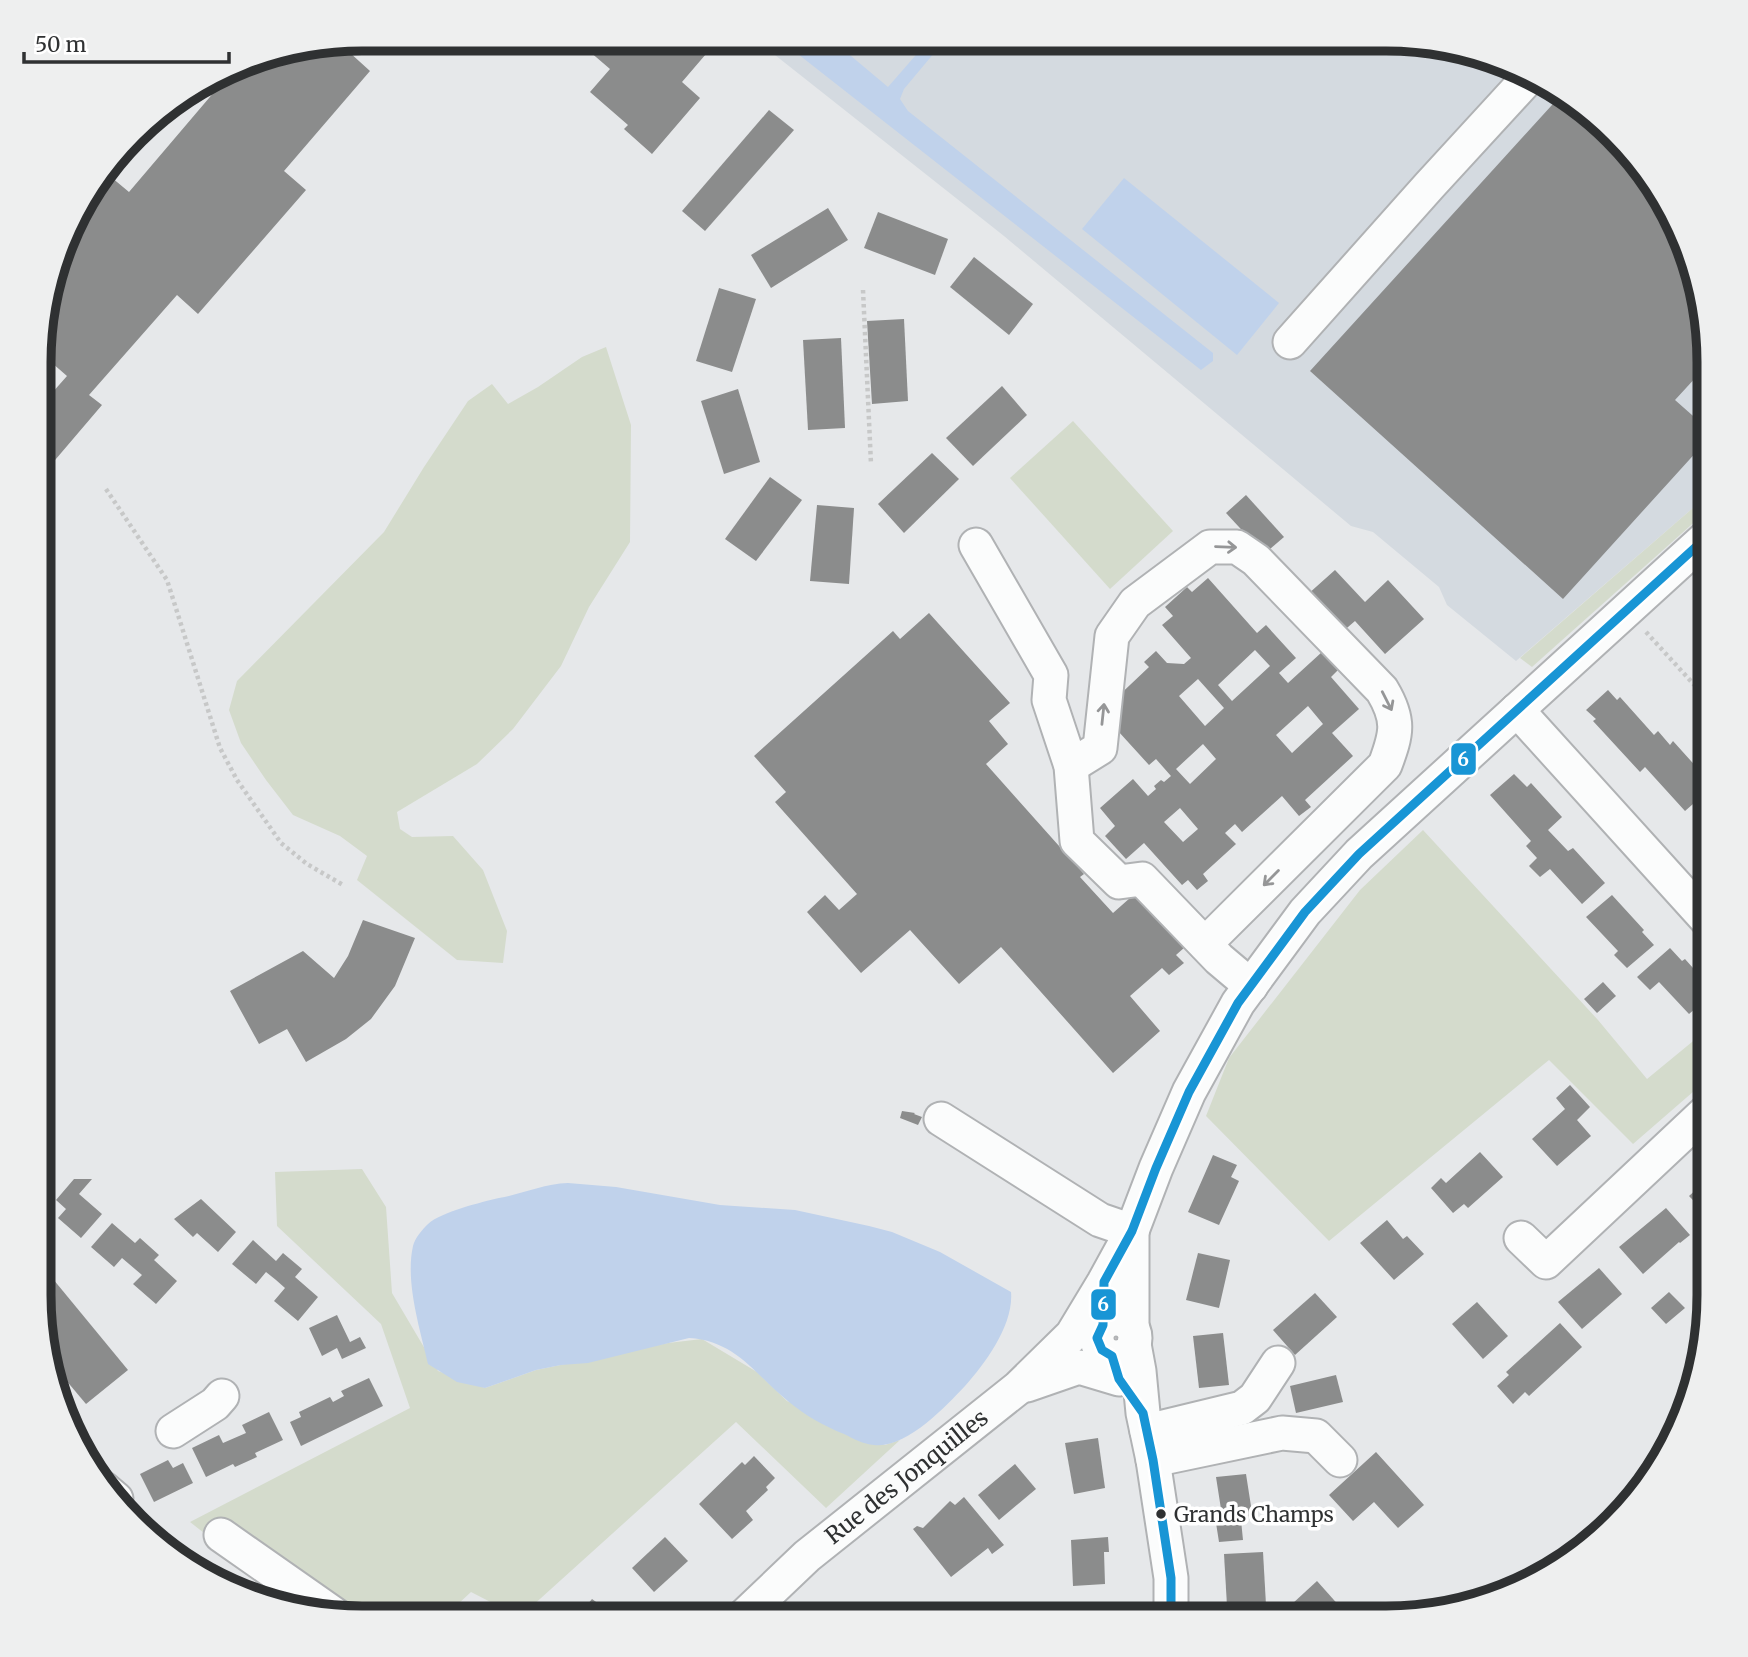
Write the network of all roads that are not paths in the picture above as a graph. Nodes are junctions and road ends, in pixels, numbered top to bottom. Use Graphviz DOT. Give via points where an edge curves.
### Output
graph roads {
  1 [pos="1524,83"];
  2 [pos="1290,342"];
  3 [pos="976,545"];
  4 [pos="1697,546"];
  5 [pos="1517,710"];
  6 [pos="1071,766"];
  7 [pos="1697,909"];
  8 [pos="1205,944"];
  9 [pos="1251,986"];
  10 [pos="941,1119"];
  11 [pos="1697,1120"];
  12 [pos="1132,1231"];
  13 [pos="1521,1238"];
  14 [pos="1106,1346"];
  15 [pos="1278,1363"];
  16 [pos="222,1396"];
  17 [pos="173,1431"];
  18 [pos="1147,1435"];
  19 [pos="1340,1460"];
  20 [pos="221,1535"];
  21 [pos="319,1604"];
  22 [pos="755,1606"];
  23 [pos="1171,1606"];
  1 -- 2 [label="street"];
  3 -- 6 [label="street" via="1051,675 1049,700"];
  4 -- 5 [label="street"];
  5 -- 7 [label="street"];
  5 -- 9 [label="street" via="1359,854 1305,912"];
  6 -- 8 [label="street" via="1077,841 1119,882 1142,879"];
  6 -- 8 [label="street, one-way" via="1100,748 1112,636 1135,603 1210,547 1237,547 1256,560 1382,690 1395,720 1385,765"];
  8 -- 9 [label="street"];
  9 -- 12 [label="street" via="1189,1092"];
  10 -- 12 [label="street" via="1100,1220"];
  11 -- 13 [label="street" via="1546,1262"];
  12 -- 14 [label="street"];
  12 -- 14 [label="street" via="1104,1282"];
  14 -- 18 [label="street" via="1139,1371"];
  14 -- 22 [label="street, Rue des Jonquilles" via="1018,1388 807,1556"];
  15 -- 18 [label="street" via="1255,1398 1242,1408"];
  16 -- 17 [label="street"];
  18 -- 19 [label="street" via="1316,1436"];
  18 -- 23 [label="street" via="1171,1578"];
  20 -- 21 [label="street"];
}
